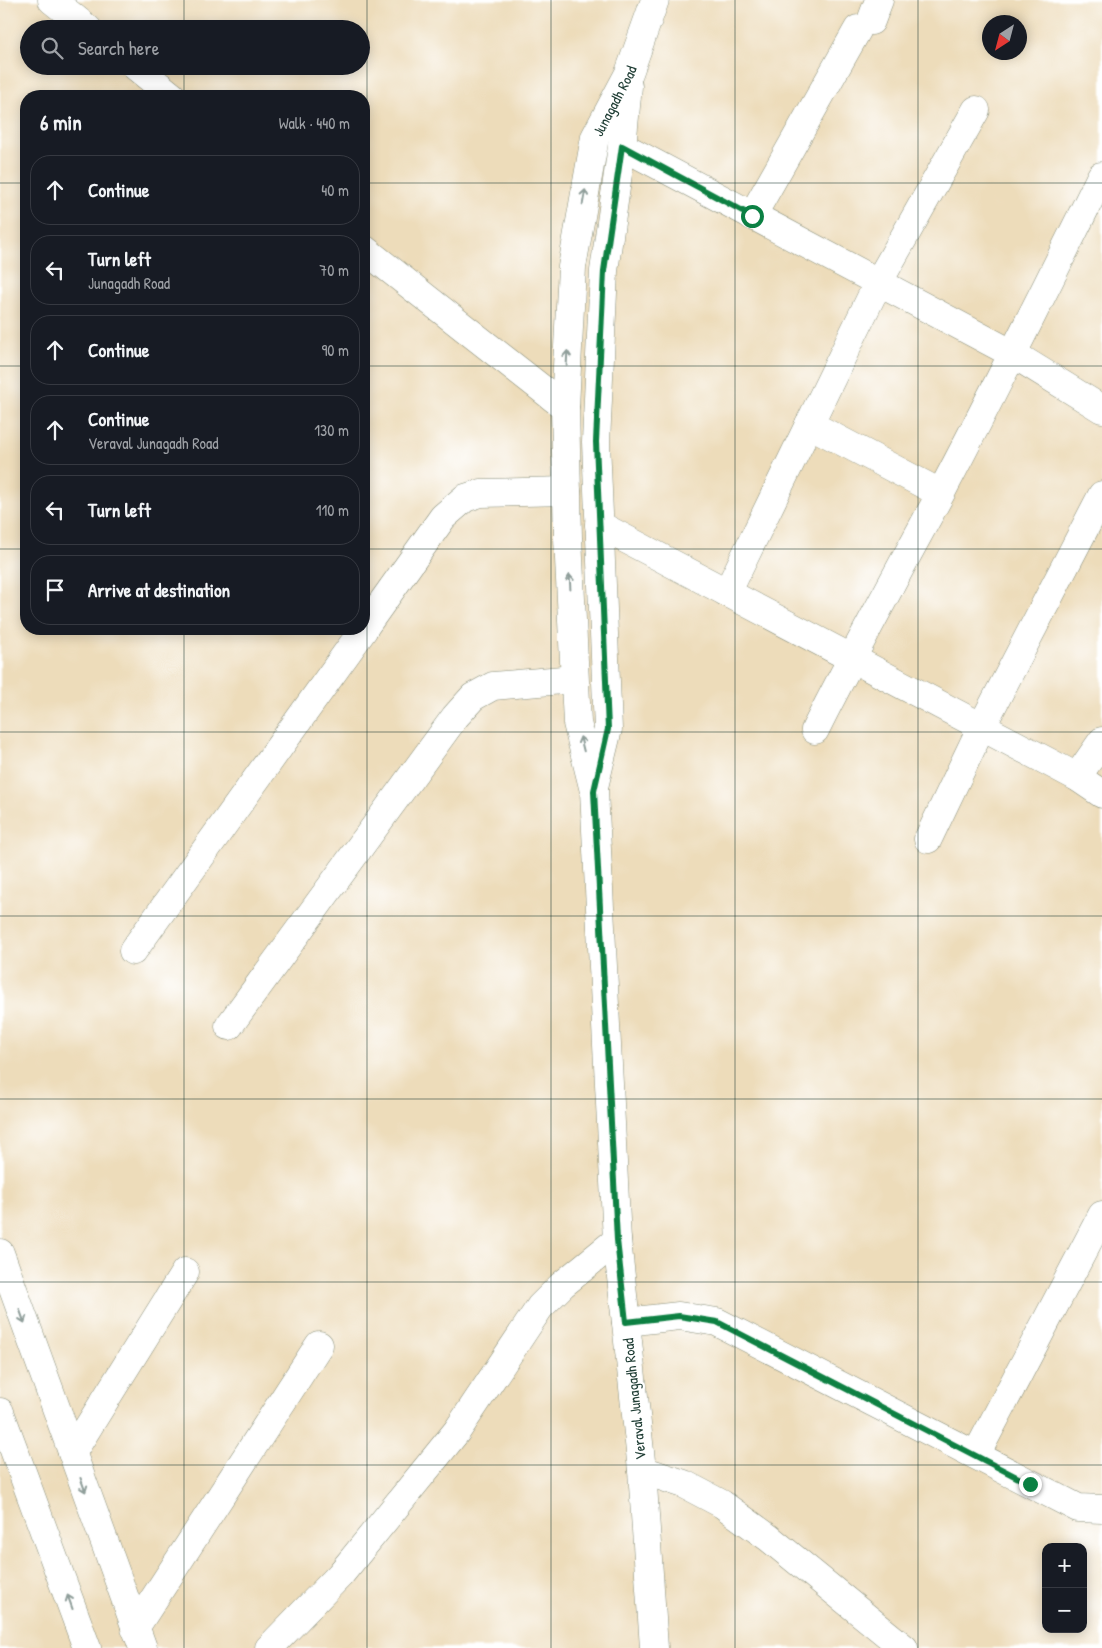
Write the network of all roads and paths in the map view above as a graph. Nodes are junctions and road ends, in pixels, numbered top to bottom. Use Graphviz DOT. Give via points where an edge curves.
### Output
graph roads {
  1 [pos="655,0"];
  2 [pos="54,1"];
  3 [pos="869,16"];
  4 [pos="77,20"];
  5 [pos="629,73"];
  6 [pos="146,75"];
  7 [pos="165,90"];
  8 [pos="976,110"];
  9 [pos="622,146"];
  10 [pos="1101,176"];
  11 [pos="752,216"];
  12 [pos="370,254"];
  13 [pos="878,283"];
  14 [pos="1013,354"];
  15 [pos="565,407"];
  16 [pos="1102,409"];
  17 [pos="809,424"];
  18 [pos="567,491"];
  19 [pos="940,493"];
  20 [pos="1102,495"];
  21 [pos="599,525"];
  22 [pos="727,593"];
  23 [pos="370,620"];
  24 [pos="360,635"];
  25 [pos="851,658"];
  26 [pos="574,679"];
  27 [pos="982,726"];
  28 [pos="815,730"];
  29 [pos="1102,742"];
  30 [pos="1077,776"];
  31 [pos="594,791"];
  32 [pos="1102,794"];
  33 [pos="928,839"];
  34 [pos="133,951"];
  35 [pos="229,1026"];
  36 [pos="1102,1215"];
  37 [pos="617,1240"];
  38 [pos="0,1253"];
  39 [pos="186,1272"];
  40 [pos="626,1322"];
  41 [pos="319,1345"];
  42 [pos="0,1412"];
  43 [pos="72,1453"];
  44 [pos="976,1455"];
  45 [pos="642,1470"];
  46 [pos="1102,1509"];
  47 [pos="139,1638"];
  48 [pos="901,1647"];
  49 [pos="87,1648"];
  50 [pos="269,1648"];
  51 [pos="654,1648"];
  1 -- 5 [label="main road"];
  2 -- 4 [label="main road"];
  3 -- 11 [label="main road"];
  5 -- 9 [label="main road, Junagadh Road"];
  15 -- 5 [label="main road, Junagadh Road, one-way" via="572,267 595,137"];
  6 -- 7 [label="main road"];
  8 -- 13 [label="main road"];
  9 -- 11 [label="main road"];
  9 -- 21 [label="main road, Junagadh Road" via="604,271 596,442"];
  10 -- 14 [label="main road"];
  11 -- 13 [label="main road"];
  12 -- 15 [label="main road"];
  13 -- 14 [label="main road"];
  13 -- 17 [label="main road"];
  14 -- 16 [label="main road"];
  14 -- 19 [label="main road"];
  15 -- 18 [label="main road, Junagadh Road"];
  17 -- 19 [label="main road"];
  17 -- 22 [label="main road"];
  18 -- 23 [label="main road" via="481,493 464,498 443,517"];
  26 -- 18 [label="main road, Junagadh Road, one-way"];
  19 -- 25 [label="main road"];
  20 -- 27 [label="main road"];
  21 -- 22 [label="main road"];
  21 -- 31 [label="main road, Junagadh Road" via="608,729"];
  22 -- 25 [label="main road"];
  24 -- 34 [label="main road"];
  25 -- 27 [label="main road"];
  25 -- 28 [label="main road"];
  31 -- 26 [label="main road, Junagadh Road, one-way" via="577,723"];
  26 -- 35 [label="main road" via="493,686 473,697 455,717"];
  27 -- 30 [label="main road"];
  27 -- 33 [label="main road"];
  29 -- 30 [label="main road"];
  30 -- 32 [label="main road"];
  31 -- 37 [label="main road, Veraval Junagadh Road"];
  36 -- 44 [label="main road"];
  37 -- 40 [label="main road, Veraval Junagadh Road"];
  37 -- 50 [label="main road" via="540,1307 457,1432 340,1575"];
  38 -- 43 [label="main road, one-way"];
  39 -- 43 [label="main road"];
  40 -- 44 [label="main road" via="679,1316 717,1322"];
  40 -- 45 [label="main road, Veraval Junagadh Road"];
  41 -- 47 [label="main road"];
  49 -- 42 [label="main road, one-way"];
  43 -- 47 [label="main road, one-way"];
  44 -- 46 [label="main road" via="1078,1508"];
  45 -- 48 [label="main road" via="684,1484 722,1504"];
  45 -- 51 [label="main road, Veraval Junagadh Road"];
}
